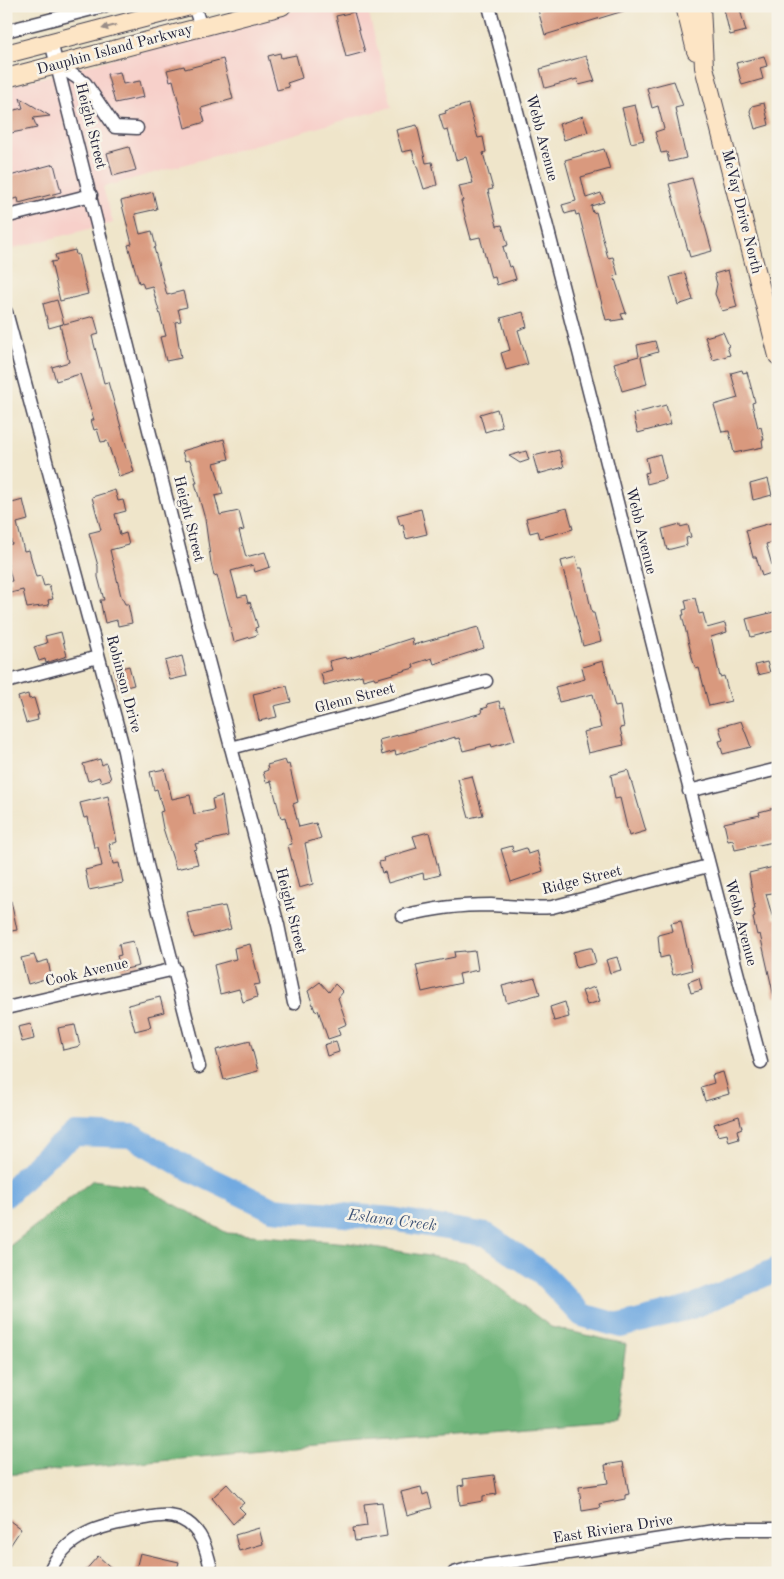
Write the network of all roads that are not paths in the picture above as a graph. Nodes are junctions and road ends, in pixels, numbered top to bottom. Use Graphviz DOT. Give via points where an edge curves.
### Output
graph roads {
  1 [pos="104,6"];
  2 [pos="190,6"];
  3 [pos="194,6"];
  4 [pos="282,6"];
  5 [pos="489,6"];
  6 [pos="685,6"];
  7 [pos="701,6"];
  8 [pos="201,27"];
  9 [pos="6,31"];
  10 [pos="51,42"];
  11 [pos="6,54"];
  12 [pos="58,64"];
  13 [pos="704,67"];
  14 [pos="6,78"];
  15 [pos="137,128"];
  16 [pos="91,195"];
  17 [pos="6,212"];
  18 [pos="6,312"];
  19 [pos="777,347"];
  20 [pos="12,356"];
  21 [pos="98,657"];
  22 [pos="486,681"];
  23 [pos="6,682"];
  24 [pos="231,748"];
  25 [pos="778,769"];
  26 [pos="689,791"];
  27 [pos="708,866"];
  28 [pos="403,916"];
  29 [pos="175,969"];
  30 [pos="294,1003"];
  31 [pos="6,1008"];
  32 [pos="761,1062"];
  33 [pos="199,1066"];
  34 [pos="778,1529"];
  35 [pos="48,1573"];
  36 [pos="212,1573"];
  37 [pos="454,1573"];
  1 -- 9 [label="street"];
  2 -- 10 [label="main road, Dauphin Island Parkway, one-way"];
  3 -- 8 [label="street"];
  4 -- 8 [label="main road, Dauphin Island Parkway"];
  5 -- 26 [label="street, Webb Avenue" via="535,175"];
  6 -- 13 [label="main road, McVay Drive North" via="697,56"];
  7 -- 13 [label="main road, McVay Drive North"];
  8 -- 12 [label="main road, Dauphin Island Parkway"];
  10 -- 11 [label="main road, Dauphin Island Parkway"];
  10 -- 12 [label="street, Height Street"];
  12 -- 14 [label="main road, Dauphin Island Parkway"];
  12 -- 15 [label="street" via="85,84 115,127"];
  12 -- 16 [label="street, Height Street"];
  13 -- 19 [label="main road, McVay Drive North"];
  16 -- 17 [label="street" via="13,215"];
  16 -- 24 [label="street, Height Street"];
  18 -- 20 [label="street, Robinson Drive"];
  20 -- 21 [label="street, Robinson Drive"];
  21 -- 23 [label="street"];
  21 -- 29 [label="street, Robinson Drive" via="124,751 146,865"];
  22 -- 24 [label="street, Glenn Street"];
  24 -- 30 [label="street, Height Street" via="278,925"];
  25 -- 26 [label="street"];
  26 -- 27 [label="street, Webb Avenue"];
  27 -- 28 [label="street, Ridge Street" via="552,907 443,906"];
  27 -- 32 [label="street, Webb Avenue"];
  29 -- 31 [label="street, Cook Avenue"];
  29 -- 33 [label="street, Robinson Drive"];
  34 -- 37 [label="street, East Riviera Drive" via="727,1529"];
  35 -- 36 [label="street" via="59,1555 91,1531 105,1525 166,1515 194,1528 204,1541"];
}
